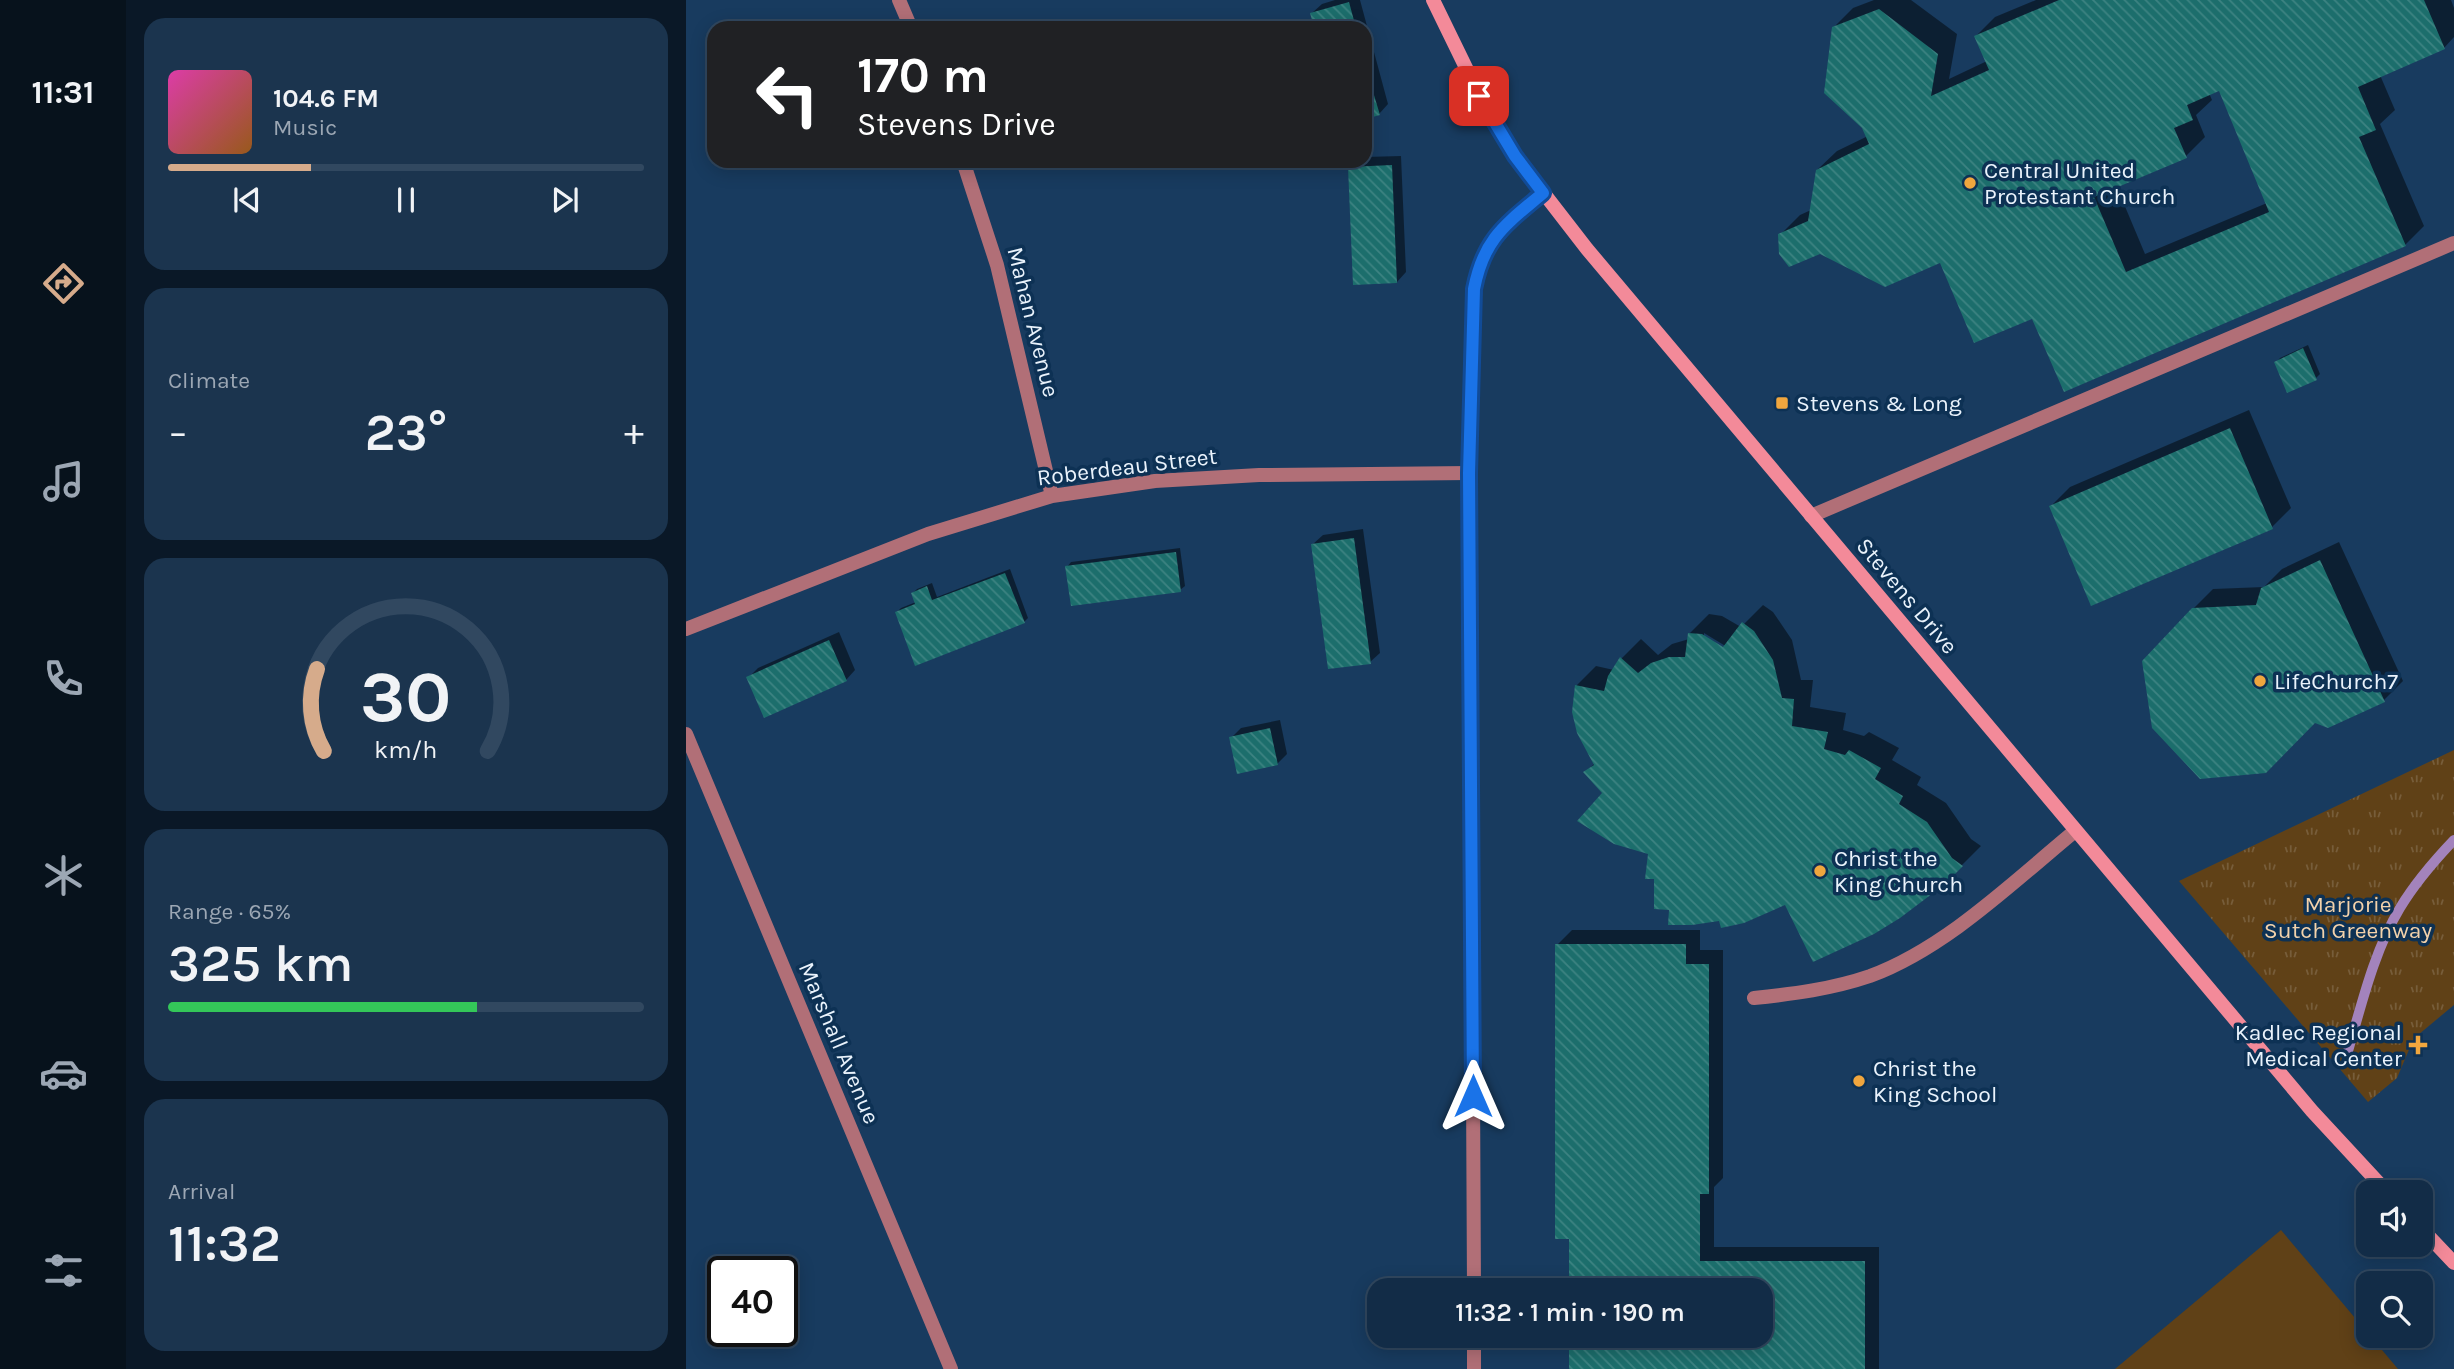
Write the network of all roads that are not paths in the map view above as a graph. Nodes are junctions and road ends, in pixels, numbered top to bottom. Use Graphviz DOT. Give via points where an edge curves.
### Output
graph roads {
  1 [pos="899,0"];
  2 [pos="1433,0"];
  3 [pos="908,21"];
  4 [pos="965,168"];
  5 [pos="1543,193"];
  6 [pos="2454,243"];
  7 [pos="1469,473"];
  8 [pos="1052,496"];
  9 [pos="1811,516"];
  10 [pos="686,629"];
  11 [pos="686,734"];
  12 [pos="2075,831"];
  13 [pos="1754,998"];
  14 [pos="2376,1180"];
  15 [pos="2433,1241"];
  16 [pos="2454,1263"];
  17 [pos="1474,1278"];
  18 [pos="1474,1348"];
  19 [pos="951,1369"];
  20 [pos="1474,1369"];
  1 -- 3 [label="street"];
  2 -- 5 [label="main road, Stevens Drive" via="1490,117"];
  4 -- 8 [label="street, Mahan Avenue" via="997,265"];
  5 -- 7 [label="street" via="1497,233 1479,265"];
  5 -- 9 [label="main road, Stevens Drive"];
  6 -- 9 [label="street"];
  7 -- 8 [label="street, Roberdeau Street" via="1259,475 1155,481"];
  7 -- 17 [label="street"];
  8 -- 10 [label="street, Roberdeau Street" via="928,534"];
  9 -- 12 [label="main road, Stevens Drive"];
  11 -- 19 [label="street, Marshall Avenue"];
  12 -- 13 [label="street" via="1985,906 1913,956 1870,975 1819,989"];
  12 -- 14 [label="main road, Stevens Drive"];
  15 -- 16 [label="main road"];
  18 -- 20 [label="street"];
}
